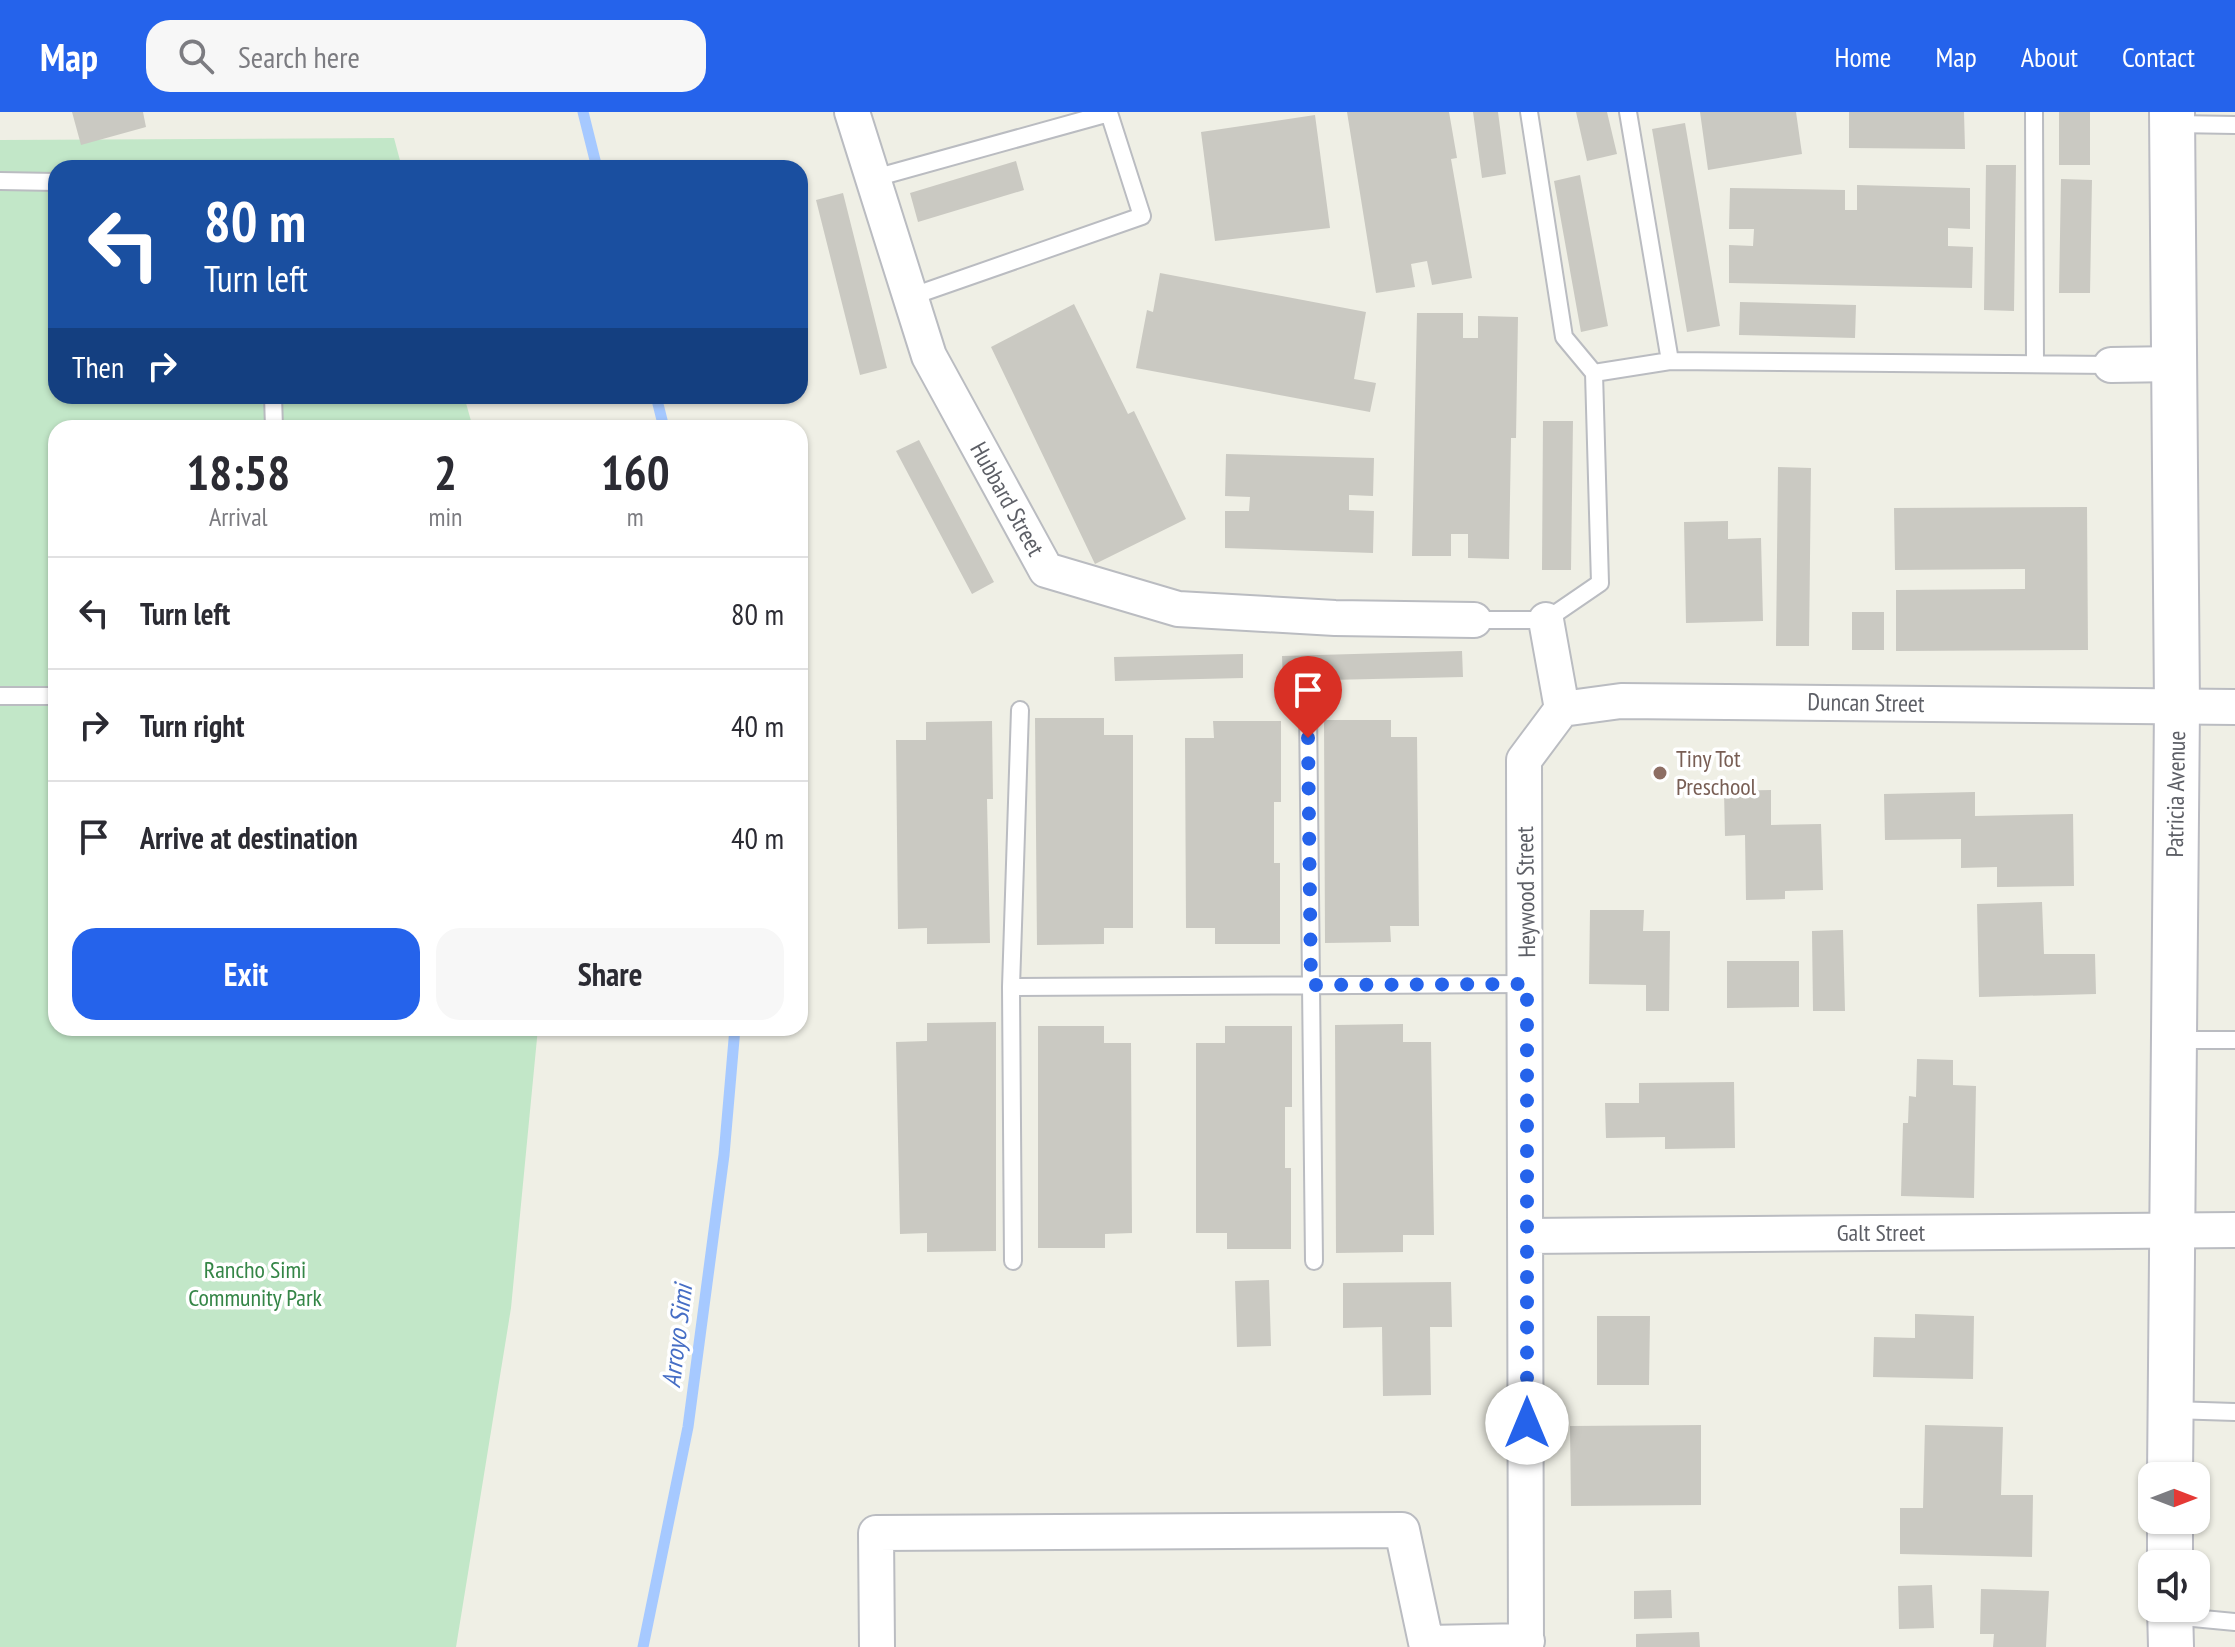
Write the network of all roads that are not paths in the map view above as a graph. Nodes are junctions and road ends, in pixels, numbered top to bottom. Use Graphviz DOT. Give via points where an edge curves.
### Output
graph roads {
  1 [pos="852,112"];
  2 [pos="1529,112"];
  3 [pos="1628,112"];
  4 [pos="2034,112"];
  5 [pos="2172,118"];
  6 [pos="2235,125"];
  7 [pos="871,179"];
  8 [pos="0,181"];
  9 [pos="48,182"];
  10 [pos="910,297"];
  11 [pos="1670,361"];
  12 [pos="2035,364"];
  13 [pos="2175,364"];
  14 [pos="2111,365"];
  15 [pos="1594,373"];
  16 [pos="1474,620"];
  17 [pos="1546,620"];
  18 [pos="0,696"];
  19 [pos="48,696"];
  20 [pos="2177,706"];
  21 [pos="1308,707"];
  22 [pos="2235,707"];
  23 [pos="1562,709"];
  24 [pos="1020,710"];
  25 [pos="1527,984"];
  26 [pos="1311,985"];
  27 [pos="1011,987"];
  28 [pos="2173,1040"];
  29 [pos="2235,1040"];
  30 [pos="2235,1230"];
  31 [pos="2170,1231"];
  32 [pos="1527,1236"];
  33 [pos="1013,1261"];
  34 [pos="1314,1261"];
  35 [pos="2170,1410"];
  36 [pos="2235,1412"];
  37 [pos="2170,1462"];
  38 [pos="2235,1622"];
  39 [pos="2170,1624"];
  40 [pos="1526,1644"];
  41 [pos="1428,1645"];
  42 [pos="877,1647"];
  1 -- 7 [label="street, Hubbard Street"];
  2 -- 15 [label="lane" via="1564,337"];
  3 -- 11 [label="lane"];
  4 -- 12 [label="lane"];
  5 -- 6 [label="lane"];
  5 -- 13 [label="street, Patricia Avenue"];
  7 -- 10 [label="street, Hubbard Street"];
  7 -- 10 [label="lane" via="1109,113 1142,216"];
  8 -- 9 [label="lane"];
  10 -- 16 [label="street, Hubbard Street" via="929,356 1046,570 1178,609"];
  11 -- 12 [label="lane"];
  11 -- 15 [label="lane"];
  12 -- 14 [label="lane"];
  13 -- 14 [label="street"];
  13 -- 20 [label="street, Patricia Avenue"];
  15 -- 17 [label="lane" via="1600,583"];
  16 -- 17 [label="lane"];
  17 -- 23 [label="street"];
  18 -- 19 [label="lane"];
  20 -- 22 [label="street, Duncan Street"];
  20 -- 23 [label="street, Duncan Street" via="1621,701"];
  20 -- 28 [label="street, Patricia Avenue"];
  21 -- 26 [label="lane"];
  23 -- 25 [label="street, Heywood Street" via="1524,760"];
  24 -- 27 [label="lane"];
  25 -- 26 [label="lane"];
  25 -- 32 [label="street, Heywood Street"];
  26 -- 27 [label="lane"];
  26 -- 34 [label="lane"];
  27 -- 33 [label="lane"];
  28 -- 29 [label="lane"];
  28 -- 31 [label="street, Patricia Avenue"];
  30 -- 31 [label="street, Galt Street"];
  31 -- 32 [label="street, Galt Street"];
  31 -- 35 [label="street, Patricia Avenue"];
  32 -- 40 [label="street, Heywood Street"];
  35 -- 36 [label="lane"];
  35 -- 37 [label="street, Patricia Avenue"];
  38 -- 39 [label="lane"];
  40 -- 41 [label="street"];
  41 -- 42 [label="street" via="1402,1530 876,1533"];
}
